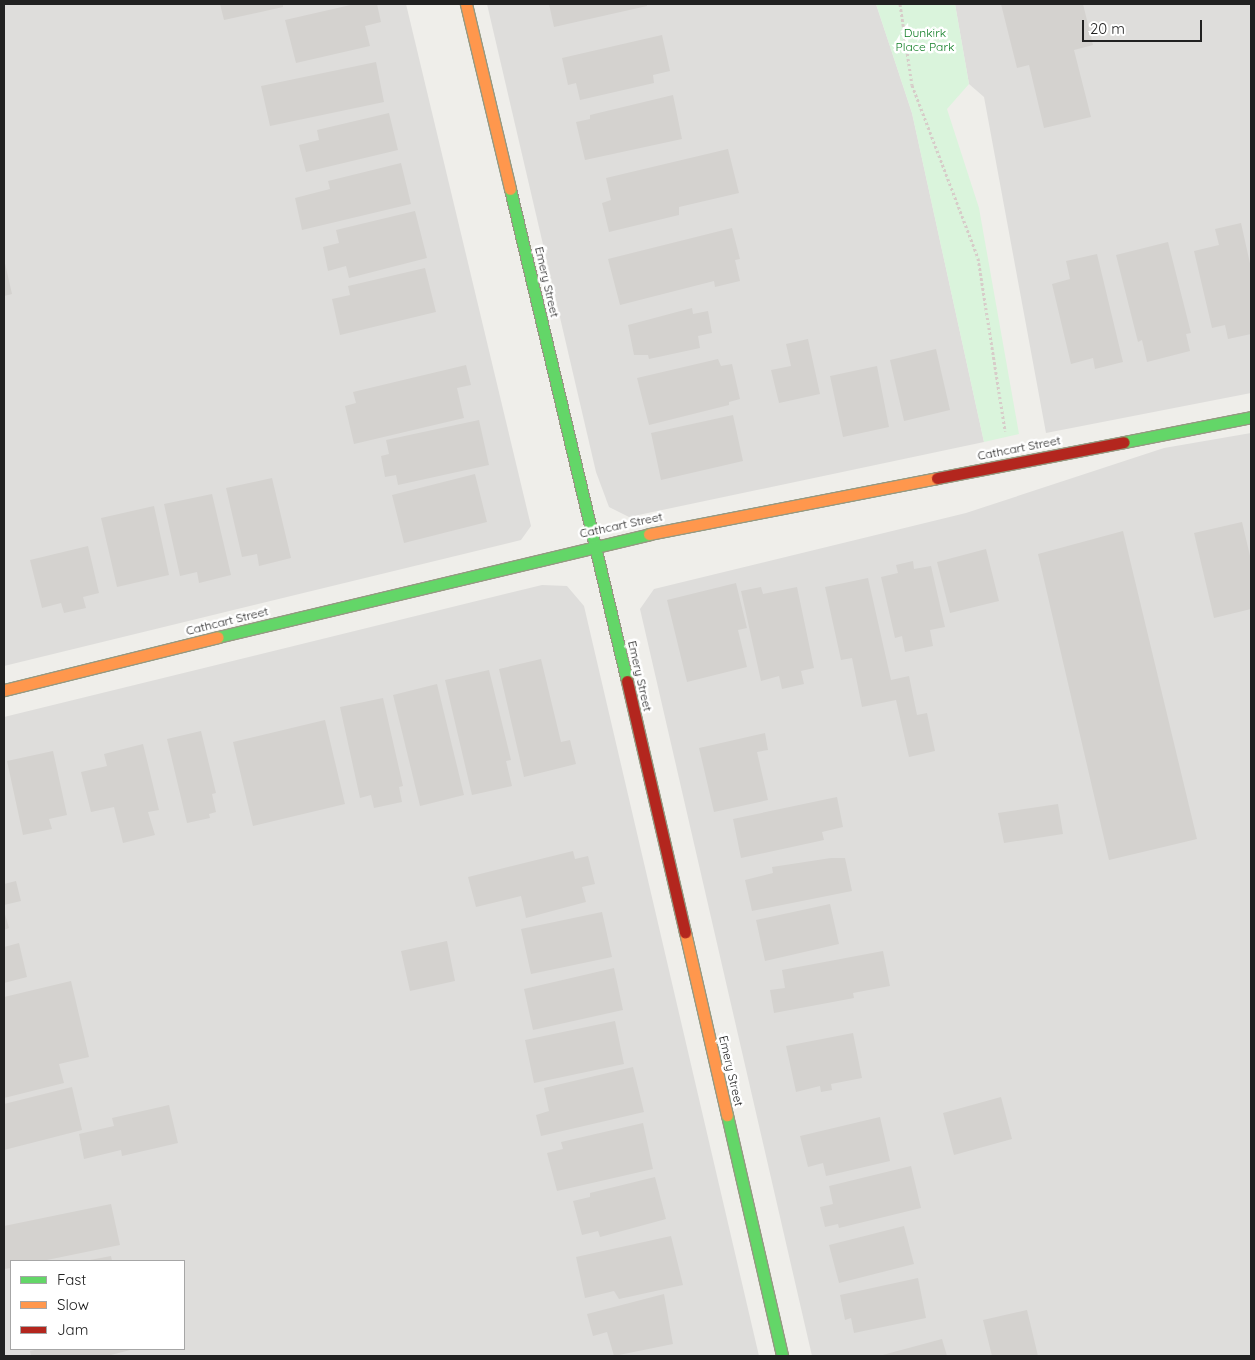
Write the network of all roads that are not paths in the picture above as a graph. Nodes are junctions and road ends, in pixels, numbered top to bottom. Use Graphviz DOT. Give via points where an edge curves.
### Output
graph roads {
  1 [pos="466,4"];
  2 [pos="1251,417"];
  3 [pos="596,544"];
  4 [pos="4,690"];
  5 [pos="782,1356"];
  1 -- 3 [label="street, Emery Street"];
  2 -- 3 [label="street, Cathcart Street"];
  3 -- 4 [label="street, Cathcart Street"];
  3 -- 5 [label="street, Emery Street"];
}
